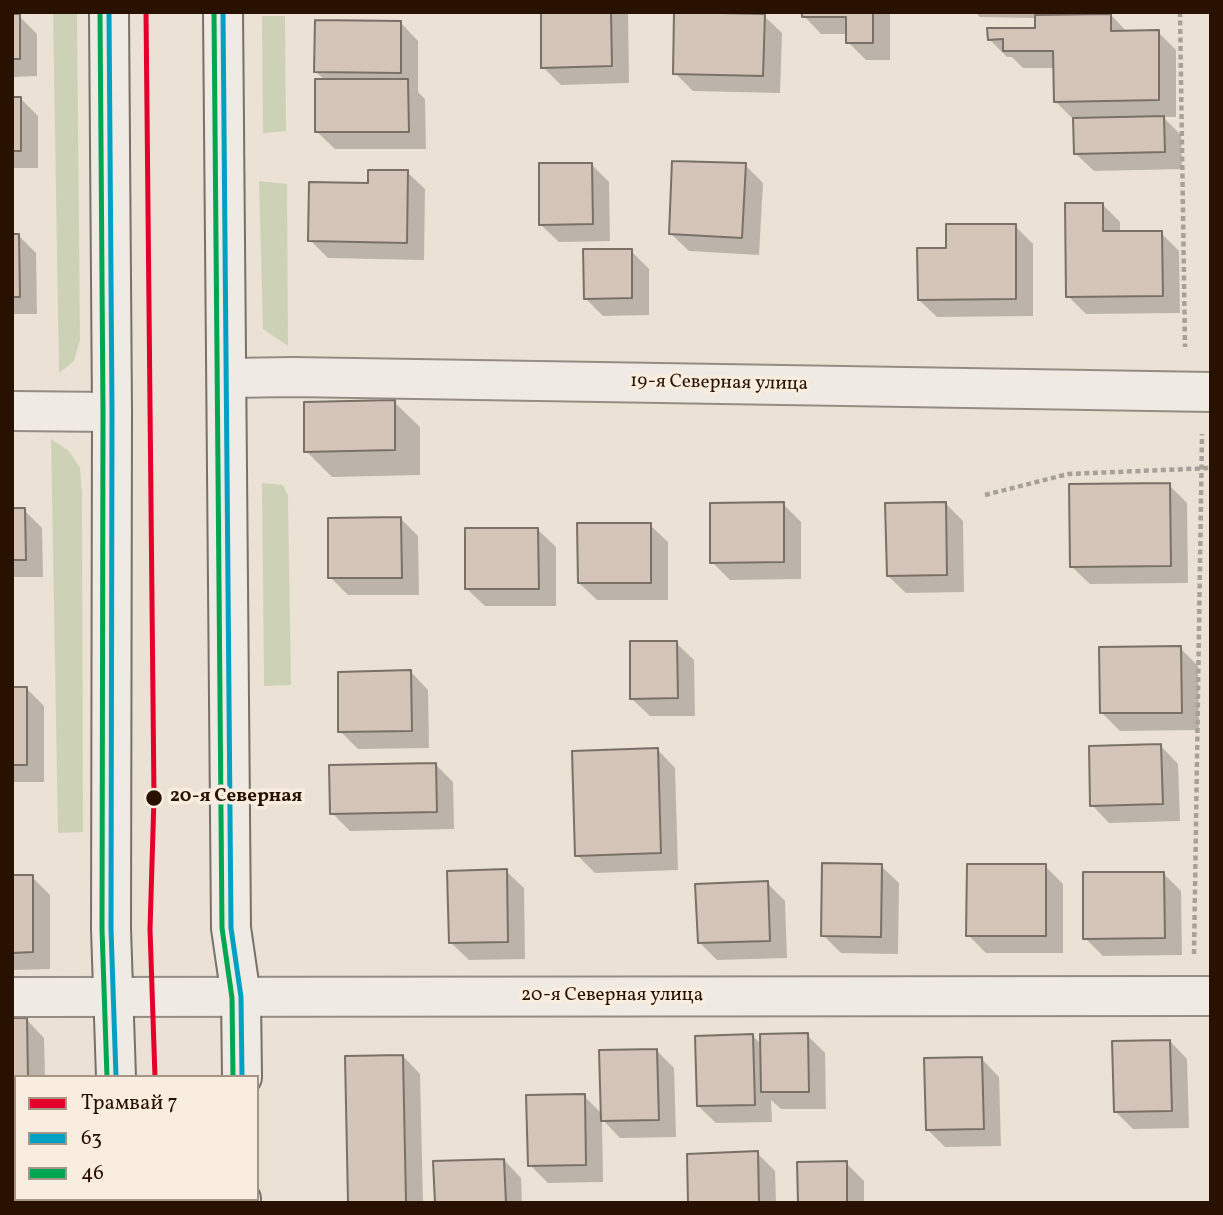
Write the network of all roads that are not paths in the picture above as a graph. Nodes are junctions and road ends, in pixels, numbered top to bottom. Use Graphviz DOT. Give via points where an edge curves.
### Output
graph roads {
  1 [pos="109,12"];
  2 [pos="223,12"];
  3 [pos="227,378"];
  4 [pos="1200,391"];
  5 [pos="12,411"];
  6 [pos="112,412"];
  7 [pos="1202,996"];
  8 [pos="12,997"];
  9 [pos="113,997"];
  10 [pos="241,998"];
  11 [pos="116,1075"];
  12 [pos="242,1075"];
  1 -- 6 [label="street"];
  2 -- 3 [label="street"];
  3 -- 4 [label="street, 19-я Северная улица"];
  3 -- 10 [label="street" via="231,928"];
  5 -- 6 [label="street"];
  6 -- 9 [label="street"];
  7 -- 10 [label="street, 20-я Северная улица"];
  8 -- 9 [label="street, 20-я Северная улица"];
  9 -- 10 [label="street, 20-я Северная улица"];
  9 -- 11 [label="street"];
  10 -- 12 [label="street"];
}
